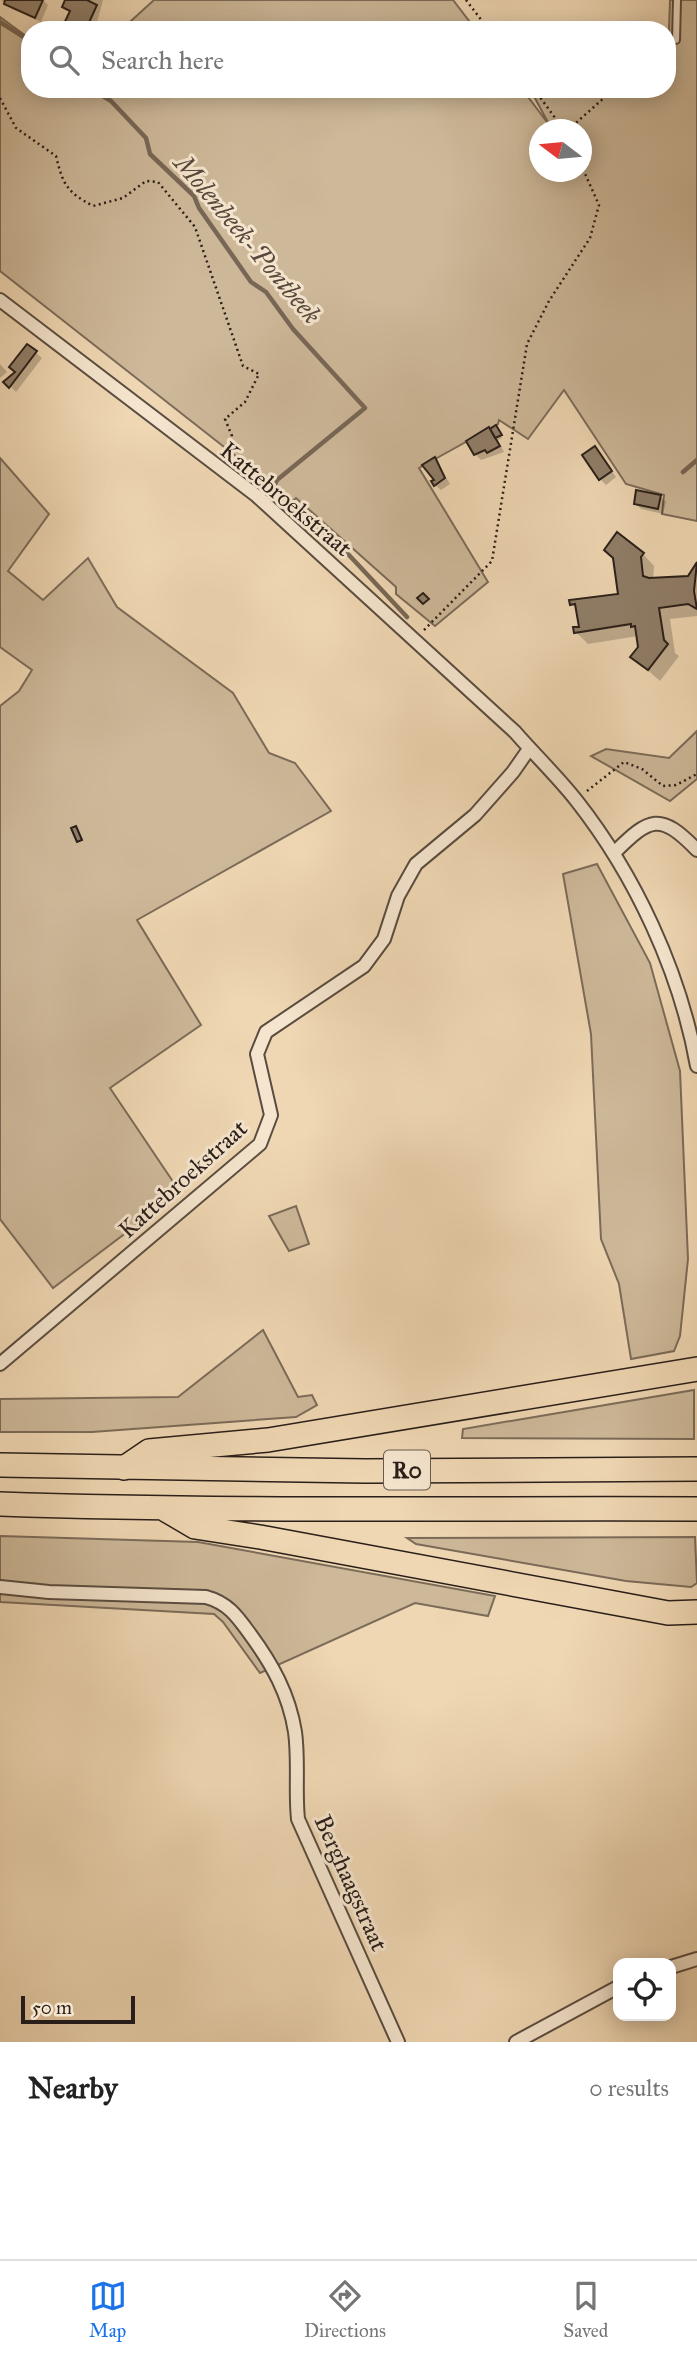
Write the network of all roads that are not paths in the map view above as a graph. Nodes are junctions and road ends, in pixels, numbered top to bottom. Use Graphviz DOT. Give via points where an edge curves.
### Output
graph roads {
  1 [pos="677,0"];
  2 [pos="676,40"];
  3 [pos="0,300"];
  4 [pos="529,748"];
  5 [pos="697,850"];
  6 [pos="614,853"];
  7 [pos="697,1066"];
  8 [pos="0,1364"];
  9 [pos="697,1369"];
  10 [pos="0,1465"];
  11 [pos="124,1468"];
  12 [pos="693,1469"];
  13 [pos="0,1504"];
  14 [pos="694,1509"];
  15 [pos="166,1510"];
  16 [pos="0,1587"];
  17 [pos="697,1612"];
  18 [pos="697,1959"];
  19 [pos="676,1966"];
  20 [pos="613,1990"];
  21 [pos="398,2042"];
  22 [pos="516,2042"];
  1 -- 2 [label="lane"];
  3 -- 4 [label="street, Kattebroekstraat" via="257,496"];
  4 -- 6 [label="street, Kattebroekstraat" via="576,800"];
  4 -- 8 [label="street, Kattebroekstraat" via="475,815 416,864 398,896 384,939 364,967 266,1032 257,1054 271,1115 260,1144"];
  5 -- 6 [label="street" via="672,826 660,822 641,829"];
  6 -- 7 [label="street, Kattebroekstraat" via="658,940"];
  9 -- 11 [label="highway" via="268,1440 149,1451"];
  10 -- 11 [label="highway, R0"];
  11 -- 12 [label="highway, R0"];
  13 -- 15 [label="highway, R0"];
  14 -- 15 [label="highway, R0"];
  15 -- 17 [label="highway" via="195,1527 668,1613"];
  16 -- 21 [label="street, Berghaagstraat" via="206,1597 233,1611 273,1666 286,1697 295,1734 298,1819"];
  18 -- 19 [label="street"];
  20 -- 22 [label="street"];
}
